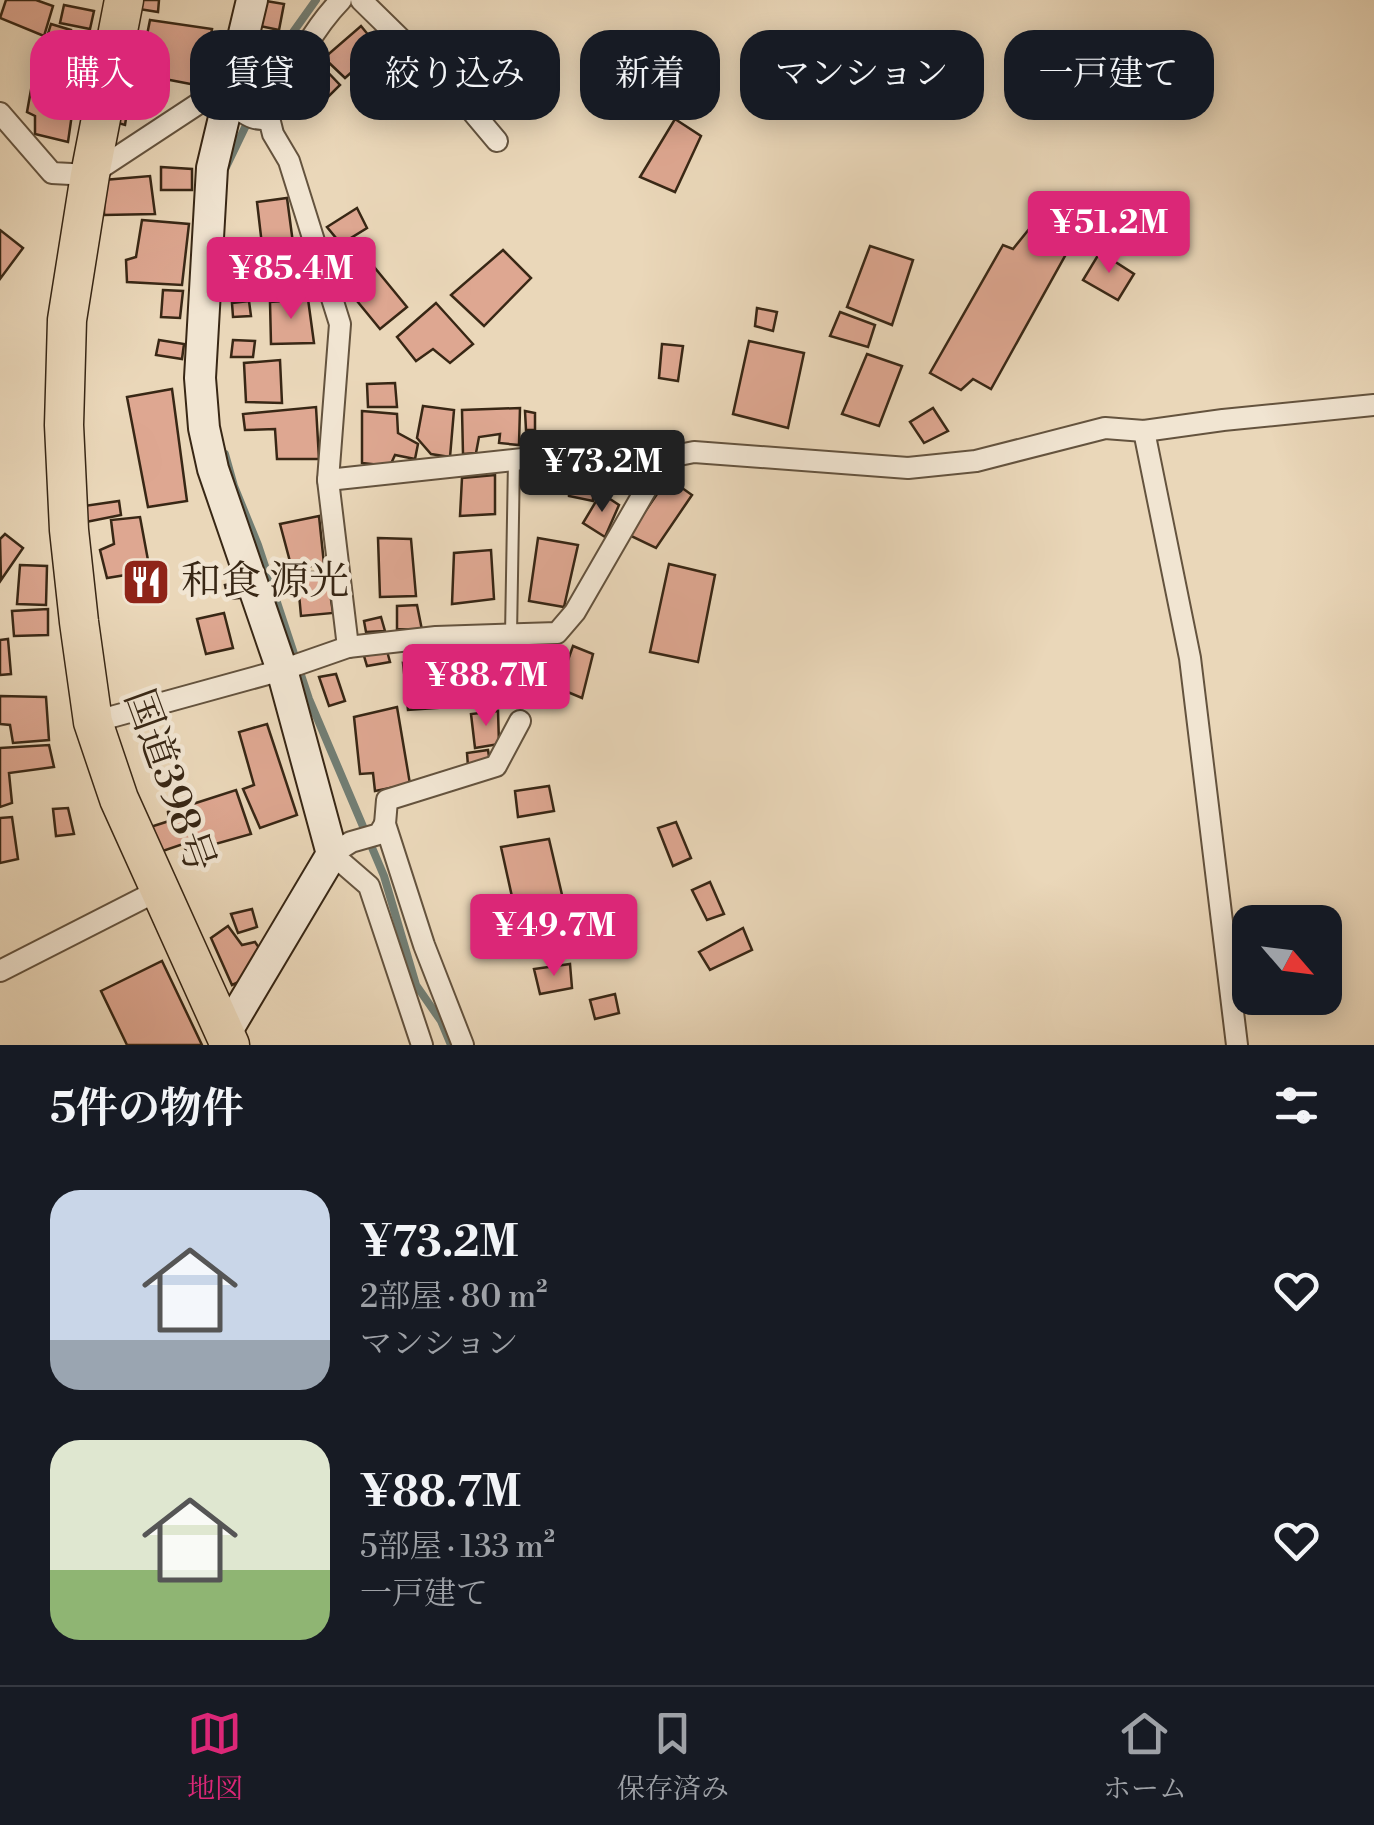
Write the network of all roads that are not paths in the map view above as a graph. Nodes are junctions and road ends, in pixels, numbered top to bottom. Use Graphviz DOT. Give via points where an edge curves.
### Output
graph roads {
  1 [pos="124,0"];
  2 [pos="252,0"];
  3 [pos="341,0"];
  4 [pos="361,0"];
  5 [pos="251,30"];
  6 [pos="316,30"];
  7 [pos="190,109"];
  8 [pos="0,113"];
  9 [pos="246,120"];
  10 [pos="257,120"];
  11 [pos="498,141"];
  12 [pos="90,175"];
  13 [pos="1374,404"];
  14 [pos="1144,431"];
  15 [pos="573,456"];
  16 [pos="514,460"];
  17 [pos="328,480"];
  18 [pos="511,636"];
  19 [pos="348,647"];
  20 [pos="285,669"];
  21 [pos="93,722"];
  22 [pos="520,722"];
  23 [pos="382,829"];
  24 [pos="342,848"];
  25 [pos="159,890"];
  26 [pos="0,971"];
  27 [pos="228,1040"];
  28 [pos="422,1045"];
  29 [pos="463,1045"];
  30 [pos="1237,1045"];
  1 -- 12 [label="highway, 国道398号"];
  2 -- 5 [label="street"];
  3 -- 6 [label="street"];
  4 -- 11 [label="street"];
  7 -- 12 [label="street"];
  8 -- 12 [label="street" via="52,172"];
  9 -- 20 [label="street" via="212,168 200,378 213,469"];
  10 -- 17 [label="street" via="289,161 340,324"];
  12 -- 21 [label="highway, 国道398号" via="68,320 64,425"];
  13 -- 14 [label="street"];
  14 -- 18 [label="street" via="1104,428 976,461 908,468 694,452 664,458 575,612 556,633"];
  14 -- 30 [label="street" via="1190,658"];
  15 -- 16 [label="street"];
  16 -- 17 [label="street"];
  16 -- 18 [label="lane"];
  17 -- 19 [label="street"];
  18 -- 19 [label="street"];
  19 -- 20 [label="street"];
  20 -- 21 [label="street"];
  20 -- 24 [label="street"];
  21 -- 25 [label="highway, 国道398号"];
  22 -- 23 [label="street" via="496,766 387,800"];
  23 -- 24 [label="street"];
  23 -- 29 [label="street"];
  24 -- 27 [label="street"];
  24 -- 28 [label="street" via="369,886"];
  25 -- 26 [label="street"];
  25 -- 27 [label="highway, 国道398号"];
}
